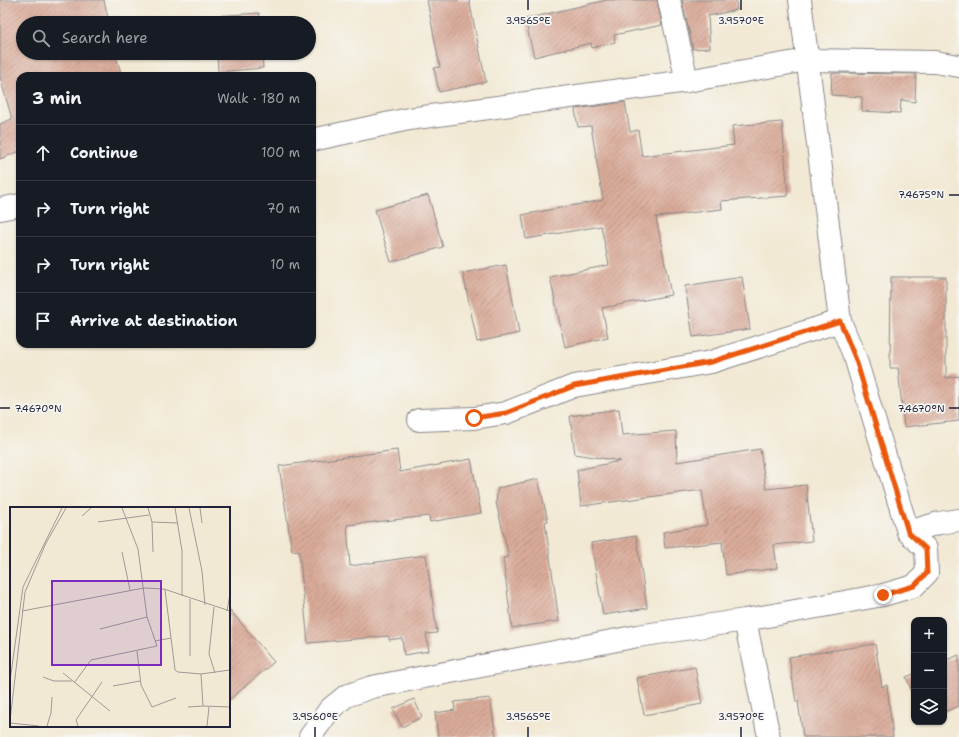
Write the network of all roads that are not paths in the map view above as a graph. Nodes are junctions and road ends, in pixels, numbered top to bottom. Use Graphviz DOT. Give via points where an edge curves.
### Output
graph roads {
  1 [pos="670,0"];
  2 [pos="800,0"];
  3 [pos="807,60"];
  4 [pos="959,66"];
  5 [pos="688,81"];
  6 [pos="316,139"];
  7 [pos="16,206"];
  8 [pos="0,209"];
  9 [pos="840,321"];
  10 [pos="420,420"];
  11 [pos="959,520"];
  12 [pos="908,532"];
  13 [pos="745,620"];
  14 [pos="310,737"];
  15 [pos="769,737"];
  1 -- 5 [label="street"];
  2 -- 3 [label="street"];
  3 -- 4 [label="street" via="935,62"];
  3 -- 5 [label="street"];
  3 -- 9 [label="street"];
  5 -- 6 [label="street" via="409,119"];
  7 -- 8 [label="street"];
  9 -- 10 [label="street" via="711,362 574,386 506,413 474,418"];
  9 -- 12 [label="street" via="856,360"];
  11 -- 12 [label="street"];
  12 -- 13 [label="street" via="926,549 927,573 914,586 883,595"];
  13 -- 14 [label="street" via="638,636 372,687 346,696 330,709"];
  13 -- 15 [label="street"];
}
